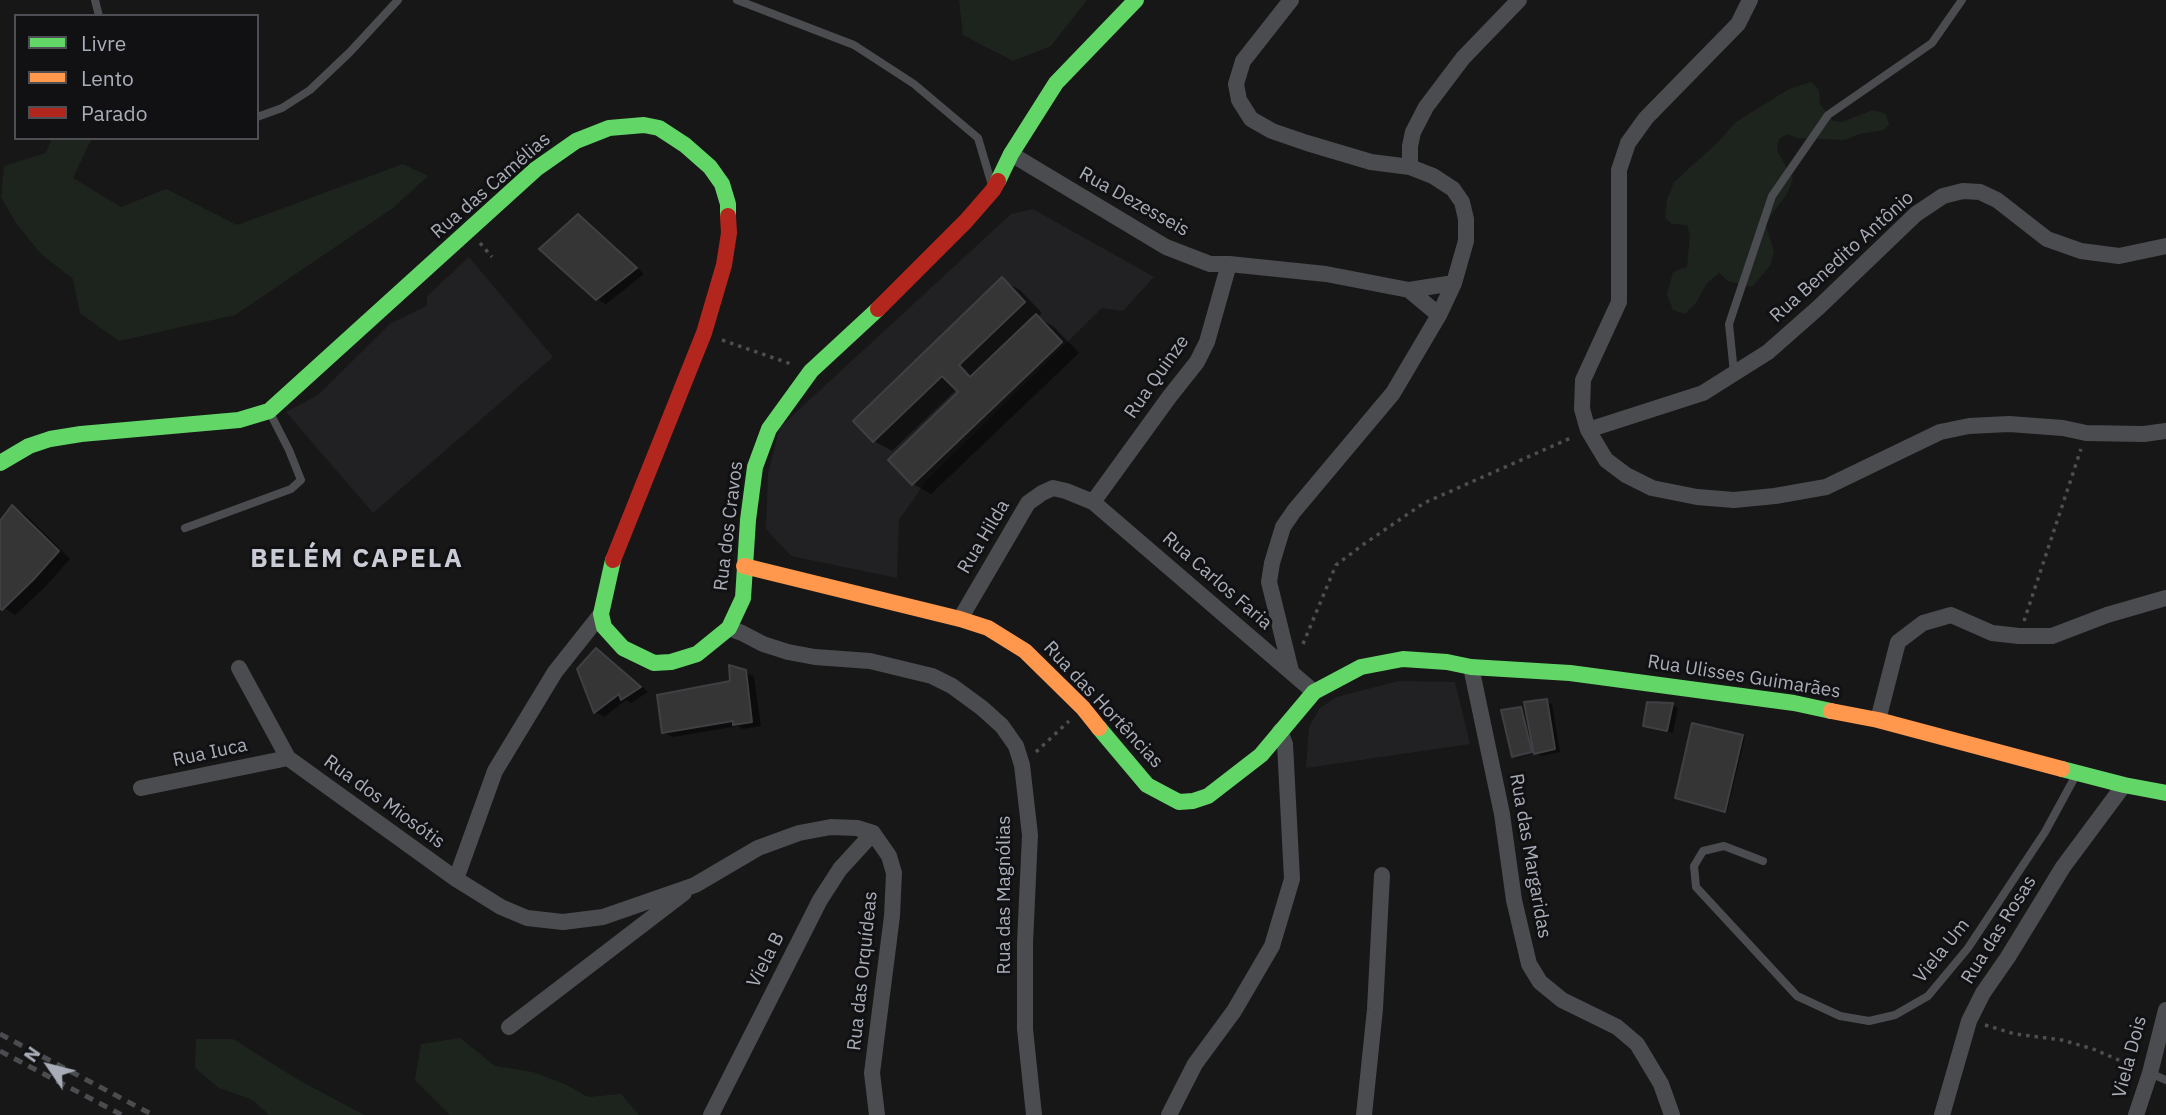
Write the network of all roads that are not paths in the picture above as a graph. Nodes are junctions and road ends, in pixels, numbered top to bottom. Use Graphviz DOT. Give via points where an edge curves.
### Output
graph roads {
  1 [pos="398,0"];
  2 [pos="737,0"];
  3 [pos="1136,0"];
  4 [pos="1291,0"];
  5 [pos="1519,0"];
  6 [pos="1750,0"];
  7 [pos="1962,0"];
  8 [pos="259,116"];
  9 [pos="1011,154"];
  10 [pos="1410,167"];
  11 [pos="993,190"];
  12 [pos="2166,246"];
  13 [pos="1229,264"];
  14 [pos="1454,283"];
  15 [pos="1409,290"];
  16 [pos="1439,315"];
  17 [pos="1734,373"];
  18 [pos="269,411"];
  19 [pos="1588,430"];
  20 [pos="2166,431"];
  21 [pos="0,463"];
  22 [pos="1093,502"];
  23 [pos="185,528"];
  24 [pos="744,566"];
  25 [pos="2166,598"];
  26 [pos="601,614"];
  27 [pos="960,618"];
  28 [pos="729,628"];
  29 [pos="1471,667"];
  30 [pos="239,668"];
  31 [pos="1291,671"];
  32 [pos="1314,692"];
  33 [pos="1878,720"];
  34 [pos="1280,731"];
  35 [pos="288,758"];
  36 [pos="2077,772"];
  37 [pos="2124,785"];
  38 [pos="141,788"];
  39 [pos="2166,793"];
  40 [pos="873,833"];
  41 [pos="1763,861"];
  42 [pos="1382,875"];
  43 [pos="456,879"];
  44 [pos="695,885"];
  45 [pos="2166,1010"];
  46 [pos="509,1027"];
  47 [pos="2150,1073"];
  48 [pos="2166,1080"];
  49 [pos="711,1115"];
  50 [pos="877,1115"];
  51 [pos="1034,1115"];
  52 [pos="1169,1115"];
  53 [pos="1364,1115"];
  54 [pos="1672,1115"];
  55 [pos="1942,1115"];
  56 [pos="2136,1115"];
  1 -- 8 [label="lane" via="310,90"];
  2 -- 11 [label="lane" via="854,45 914,83 978,138"];
  3 -- 9 [label="main road, Rua dos Cravos" via="1056,83"];
  4 -- 10 [label="street" via="1243,61 1236,84 1239,100 1251,119 1272,131 1371,162"];
  5 -- 10 [label="street" via="1463,58 1426,107 1413,132"];
  6 -- 19 [label="street" via="1738,24 1646,118 1628,143 1619,170 1619,302 1583,380 1582,409"];
  7 -- 17 [label="lane" via="1932,43 1828,115 1772,196 1729,324"];
  9 -- 11 [label="main road, Rua dos Cravos"];
  9 -- 13 [label="street, Rua Dezesseis" via="1166,247 1210,264"];
  10 -- 14 [label="street" via="1453,189 1462,202 1466,241"];
  11 -- 24 [label="main road, Rua dos Cravos" via="811,371 769,429 755,467"];
  12 -- 17 [label="street, Rua Benedito Antônio" via="2119,256 2081,251 2047,239 1980,192 1943,196 1916,214 1768,352"];
  13 -- 15 [label="street, Rua Dezesseis" via="1326,274"];
  13 -- 22 [label="street, Rua Quinze" via="1197,362"];
  14 -- 15 [label="street, Rua Dezesseis"];
  14 -- 16 [label="street"];
  15 -- 16 [label="street, Rua Dezesseis"];
  16 -- 31 [label="street" via="1393,393 1283,527 1269,582"];
  17 -- 19 [label="street, Rua Benedito Antônio" via="1703,393"];
  18 -- 21 [label="main road, Rua das Camélias" via="239,419 50,439"];
  18 -- 23 [label="lane" via="301,480 291,489"];
  18 -- 26 [label="main road, Rua das Camélias" via="536,169 576,141 609,128 659,128 685,145 722,184 729,233 704,333 610,568"];
  19 -- 20 [label="street" via="1606,460 1652,488 1734,500 1826,487 1940,432 1969,426 2008,424 2086,433"];
  22 -- 27 [label="street, Rua Hilda" via="1053,488 1028,503"];
  22 -- 31 [label="street, Rua Carlos Faria"];
  24 -- 27 [label="main road, Rua das Hortências"];
  24 -- 28 [label="main road, Rua dos Cravos" via="743,598"];
  25 -- 33 [label="street" via="2052,636 1992,633 1951,615 1923,623 1898,642"];
  26 -- 28 [label="main road, Rua dos Cravos" via="612,638 654,663 697,654"];
  26 -- 43 [label="street" via="555,672 495,771"];
  27 -- 34 [label="main road, Rua das Hortências" via="988,628 1025,651 1083,708 1147,785 1179,802 1208,796 1261,755"];
  28 -- 51 [label="street, Rua das Magnólias" via="788,652 870,661 932,676 982,708 1016,746 1030,835 1025,1029"];
  29 -- 32 [label="main road, Rua Ulisses Guimarães" via="1403,659 1361,667"];
  29 -- 33 [label="main road, Rua Ulisses Guimarães" via="1697,688"];
  29 -- 54 [label="street, Rua das Margaridas" via="1528,964 1540,982 1562,1000 1617,1027 1637,1044 1661,1084"];
  30 -- 35 [label="street"];
  31 -- 32 [label="street, Rua Carlos Faria"];
  32 -- 34 [label="main road, Rua das Hortências"];
  33 -- 36 [label="main road, Rua Ulisses Guimarães"];
  34 -- 52 [label="street" via="1285,744 1292,879 1272,946 1234,1011 1195,1064"];
  35 -- 38 [label="street, Rua Iuca"];
  35 -- 43 [label="street, Rua dos Miosótis"];
  36 -- 37 [label="main road, Rua Ulisses Guimarães"];
  36 -- 41 [label="lane, Viela Um" via="2045,832 1968,948 1928,996 1895,1015 1869,1021 1840,1016 1797,996 1696,887 1693,866 1703,851 1724,846"];
  37 -- 39 [label="main road, Rua Ulisses Guimarães"];
  37 -- 55 [label="street, Rua das Rosas" via="2063,867 1983,993 1969,1021"];
  40 -- 44 [label="street" via="831,827 799,833 758,848"];
  40 -- 49 [label="street, Viela B" via="840,869 820,900"];
  40 -- 50 [label="street, Rua das Orquídeas" via="894,873 872,1073"];
  42 -- 53 [label="street"];
  43 -- 44 [label="street" via="527,918 563,922 603,917"];
  44 -- 46 [label="street"];
  45 -- 47 [label="street, Viela Dois"];
  47 -- 48 [label="lane"];
  47 -- 56 [label="street, Viela Dois"];
}
